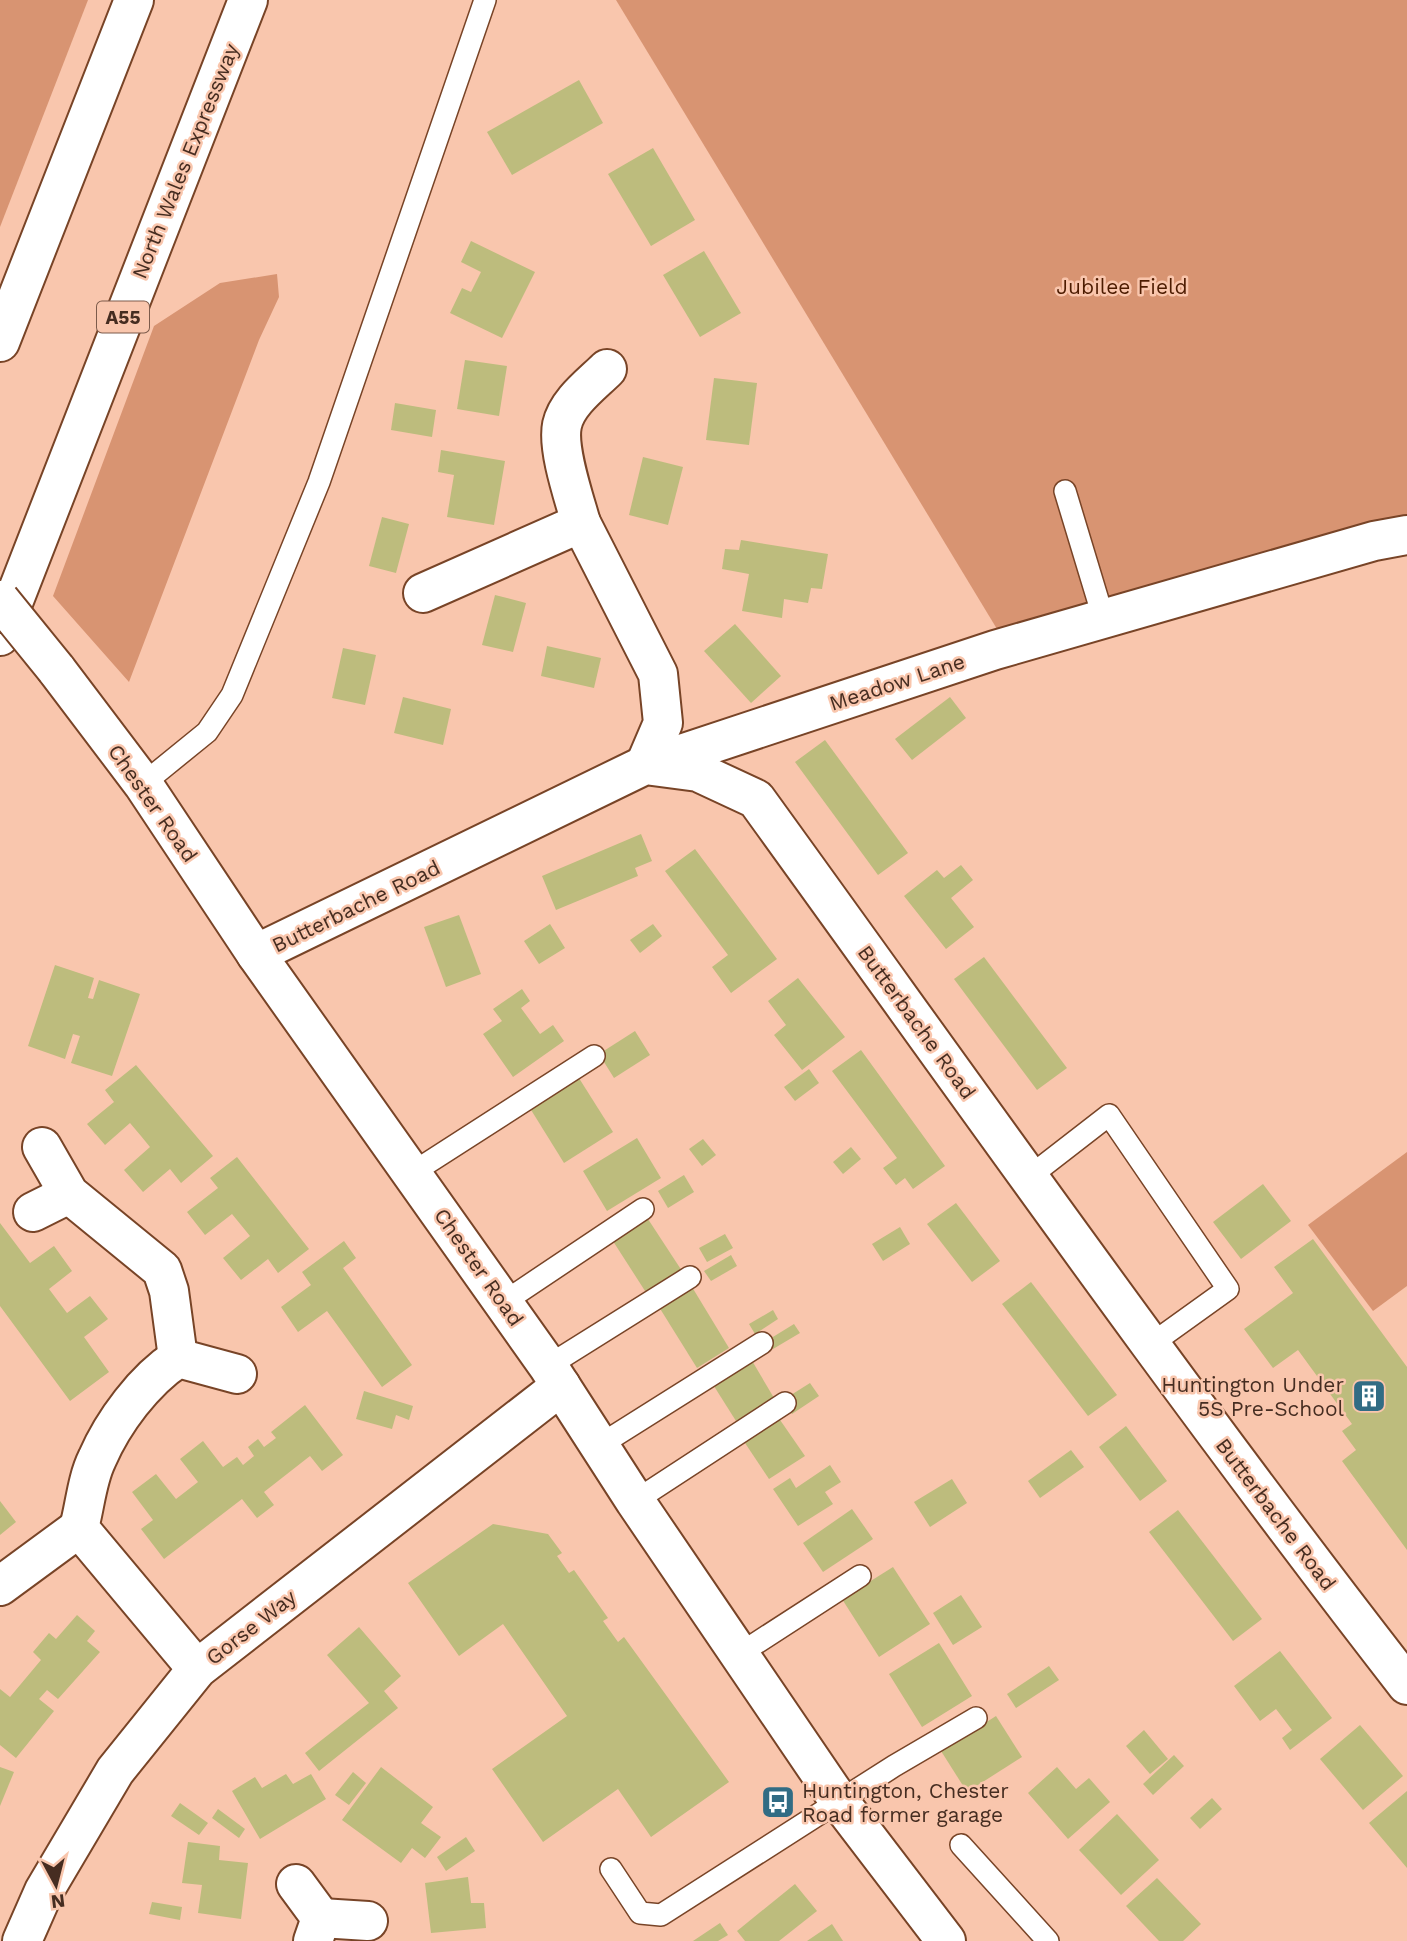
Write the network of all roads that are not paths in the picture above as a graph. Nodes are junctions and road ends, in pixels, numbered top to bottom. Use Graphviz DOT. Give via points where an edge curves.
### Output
graph roads {
  1 [pos="134,0"];
  2 [pos="248,0"];
  3 [pos="485,0"];
  4 [pos="0,342"];
  5 [pos="607,369"];
  6 [pos="1065,491"];
  7 [pos="581,523"];
  8 [pos="1407,535"];
  9 [pos="422,593"];
  10 [pos="0,600"];
  11 [pos="1104,620"];
  12 [pos="0,636"];
  13 [pos="645,765"];
  14 [pos="143,784"];
  15 [pos="256,954"];
  16 [pos="594,1056"];
  17 [pos="42,1147"];
  18 [pos="412,1173"];
  19 [pos="1029,1177"];
  20 [pos="69,1194"];
  21 [pos="643,1209"];
  22 [pos="33,1212"];
  23 [pos="690,1277"];
  24 [pos="505,1303"];
  25 [pos="762,1343"];
  26 [pos="1150,1345"];
  27 [pos="178,1359"];
  28 [pos="237,1374"];
  29 [pos="555,1376"];
  30 [pos="785,1404"];
  31 [pos="600,1445"];
  32 [pos="635,1501"];
  33 [pos="79,1528"];
  34 [pos="860,1576"];
  35 [pos="0,1586"];
  36 [pos="741,1653"];
  37 [pos="197,1669"];
  38 [pos="1407,1685"];
  39 [pos="976,1718"];
  40 [pos="839,1801"];
  41 [pos="961,1844"];
  42 [pos="611,1868"];
  43 [pos="296,1884"];
  44 [pos="368,1921"];
  45 [pos="317,1930"];
  46 [pos="22,1941"];
  47 [pos="946,1941"];
  48 [pos="1048,1941"];
  1 -- 4 [label="main road"];
  2 -- 12 [label="main road, North Wales Expressway / A55"];
  3 -- 14 [label="lane" via="319,482 232,695 207,732"];
  5 -- 7 [label="main road" via="578,397 562,424 566,469"];
  6 -- 11 [label="lane"];
  7 -- 9 [label="main road"];
  7 -- 13 [label="main road" via="658,674 663,723"];
  8 -- 11 [label="main road, Meadow Lane"];
  10 -- 14 [label="main road, Chester Road, bridge"];
  11 -- 13 [label="main road, Meadow Lane" via="995,650"];
  13 -- 15 [label="main road, Butterbache Road"];
  13 -- 19 [label="main road, Butterbache Road" via="698,772 756,799"];
  14 -- 15 [label="main road, Chester Road"];
  15 -- 18 [label="main road, Chester Road"];
  16 -- 18 [label="lane"];
  17 -- 20 [label="main road"];
  18 -- 24 [label="main road, Chester Road"];
  19 -- 26 [label="main road, Butterbache Road"];
  19 -- 26 [label="lane" via="1109,1115 1227,1289"];
  20 -- 22 [label="main road"];
  20 -- 27 [label="main road" via="162,1270 170,1292"];
  21 -- 24 [label="lane"];
  23 -- 29 [label="lane"];
  24 -- 29 [label="main road, Chester Road"];
  25 -- 31 [label="lane"];
  26 -- 38 [label="main road, Butterbache Road"];
  27 -- 28 [label="main road"];
  27 -- 33 [label="main road" via="156,1372 135,1397 96,1459"];
  29 -- 31 [label="main road, Chester Road"];
  29 -- 37 [label="main road, Gorse Way"];
  30 -- 32 [label="lane"];
  31 -- 32 [label="main road, Chester Road"];
  32 -- 36 [label="main road, Chester Road"];
  33 -- 35 [label="main road"];
  33 -- 37 [label="main road"];
  34 -- 36 [label="lane"];
  36 -- 40 [label="main road, Chester Road"];
  37 -- 46 [label="main road, Gorse Way" via="115,1771 44,1891"];
  39 -- 40 [label="lane"];
  40 -- 42 [label="lane" via="661,1915 640,1913"];
  40 -- 47 [label="main road, Chester Road"];
  41 -- 48 [label="lane"];
  43 -- 45 [label="main road"];
  44 -- 45 [label="main road"];
}
